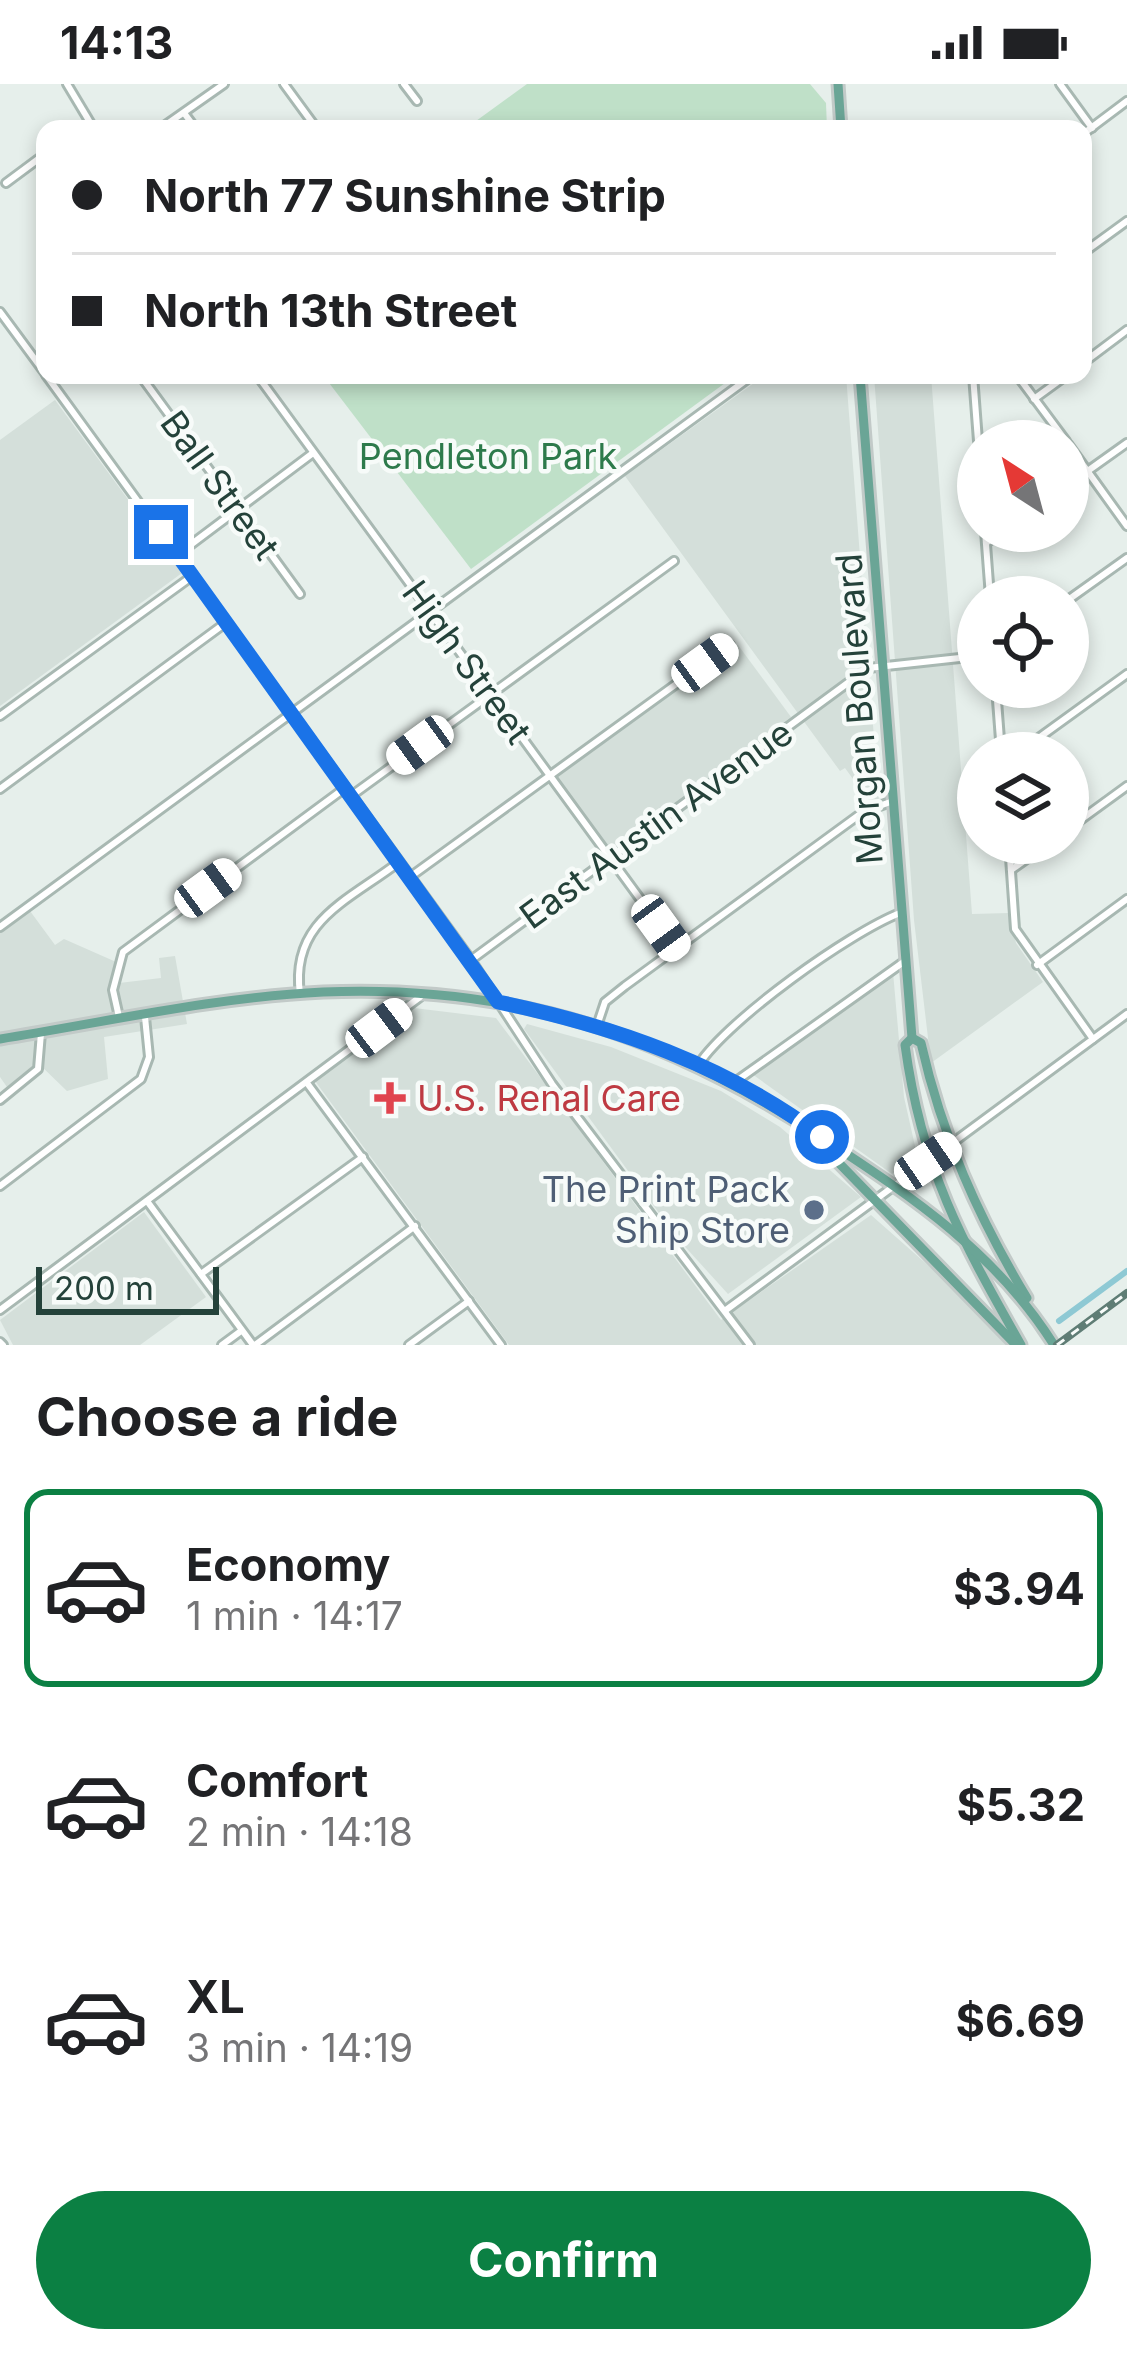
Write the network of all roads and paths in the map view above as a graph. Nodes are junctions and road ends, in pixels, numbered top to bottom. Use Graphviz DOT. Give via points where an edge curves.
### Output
graph roads {
  1 [pos="67,84"];
  2 [pos="224,84"];
  3 [pos="284,84"];
  4 [pos="404,84"];
  5 [pos="838,84"];
  6 [pos="1060,84"];
  7 [pos="417,101"];
  8 [pos="1127,101"];
  9 [pos="184,112"];
  10 [pos="88,120"];
  11 [pos="173,120"];
  12 [pos="190,120"];
  13 [pos="310,120"];
  14 [pos="840,120"];
  15 [pos="1086,120"];
  16 [pos="1092,128"];
  17 [pos="36,161"];
  18 [pos="6,183"];
  19 [pos="1127,221"];
  20 [pos="1092,246"];
  21 [pos="0,312"];
  22 [pos="1127,331"];
  23 [pos="1092,356"];
  24 [pos="36,361"];
  25 [pos="53,384"];
  26 [pos="147,384"];
  27 [pos="264,384"];
  28 [pos="740,384"];
  29 [pos="861,384"];
  30 [pos="974,384"];
  31 [pos="1023,384"];
  32 [pos="1054,384"];
  33 [pos="1034,399"];
  34 [pos="976,420"];
  35 [pos="1050,420"];
  36 [pos="1127,442"];
  37 [pos="314,452"];
  38 [pos="1089,470"];
  39 [pos="1089,472"];
  40 [pos="238,510"];
  41 [pos="1127,526"];
  42 [pos="177,555"];
  43 [pos="1127,558"];
  44 [pos="674,561"];
  45 [pos="191,577"];
  46 [pos="1089,586"];
  47 [pos="300,594"];
  48 [pos="430,611"];
  49 [pos="225,624"];
  50 [pos="730,645"];
  51 [pos="957,658"];
  52 [pos="882,664"];
  53 [pos="1127,674"];
  54 [pos="490,694"];
  55 [pos="289,712"];
  56 [pos="0,716"];
  57 [pos="1047,732"];
  58 [pos="550,776"];
  59 [pos="1127,786"];
  60 [pos="345,788"];
  61 [pos="0,789"];
  62 [pos="351,796"];
  63 [pos="893,801"];
  64 [pos="1089,814"];
  65 [pos="610,858"];
  66 [pos="399,862"];
  67 [pos="1011,864"];
  68 [pos="1019,864"];
  69 [pos="1011,870"];
  70 [pos="410,877"];
  71 [pos="1127,899"];
  72 [pos="902,913"];
  73 [pos="2,922"];
  74 [pos="676,949"];
  75 [pos="471,960"];
  76 [pos="905,961"];
  77 [pos="1037,965"];
  78 [pos="300,994"];
  79 [pos="424,994"];
  80 [pos="498,1002"];
  81 [pos="1127,1015"];
  82 [pos="145,1017"];
  83 [pos="119,1021"];
  84 [pos="597,1026"];
  85 [pos="41,1032"];
  86 [pos="912,1038"];
  87 [pos="0,1039"];
  88 [pos="1093,1039"];
  89 [pos="698,1064"];
  90 [pos="307,1082"];
  91 [pos="735,1082"];
  92 [pos="0,1100"];
  93 [pos="833,1145"];
  94 [pos="950,1146"];
  95 [pos="364,1156"];
  96 [pos="928,1161"];
  97 [pos="893,1183"];
  98 [pos="0,1186"];
  99 [pos="873,1198"];
  100 [pos="147,1201"];
  101 [pos="416,1226"];
  102 [pos="956,1232"];
  103 [pos="201,1274"];
  104 [pos="469,1300"];
  105 [pos="0,1310"];
  106 [pos="726,1310"];
  107 [pos="241,1331"];
  108 [pos="1050,1340"];
  109 [pos="222,1345"];
  110 [pos="254,1345"];
  111 [pos="409,1345"];
  112 [pos="501,1345"];
  113 [pos="751,1345"];
  114 [pos="1019,1345"];
  1 -- 10 [label="street"];
  2 -- 9 [label="street"];
  3 -- 13 [label="street"];
  4 -- 7 [label="street"];
  5 -- 14 [label="main road"];
  6 -- 15 [label="street"];
  8 -- 16 [label="street"];
  9 -- 11 [label="street"];
  9 -- 12 [label="street"];
  17 -- 18 [label="street"];
  19 -- 20 [label="street"];
  21 -- 24 [label="street"];
  22 -- 23 [label="street"];
  25 -- 42 [label="street"];
  26 -- 40 [label="street, Ball Street"];
  27 -- 37 [label="street, High Street"];
  28 -- 48 [label="street"];
  29 -- 52 [label="main road, Morgan Boulevard"];
  30 -- 34 [label="street"];
  31 -- 33 [label="street"];
  32 -- 33 [label="street"];
  33 -- 35 [label="street"];
  36 -- 38 [label="street"];
  37 -- 40 [label="street"];
  37 -- 48 [label="street, High Street"];
  39 -- 41 [label="street"];
  40 -- 42 [label="street"];
  40 -- 47 [label="street, Ball Street"];
  42 -- 45 [label="street"];
  43 -- 46 [label="street"];
  44 -- 54 [label="street"];
  45 -- 49 [label="street"];
  45 -- 56 [label="street"];
  48 -- 54 [label="street, High Street"];
  48 -- 55 [label="street"];
  49 -- 55 [label="street"];
  49 -- 61 [label="street"];
  50 -- 58 [label="street"];
  51 -- 52 [label="street, East Austin Avenue"];
  52 -- 63 [label="main road, Morgan Boulevard"];
  52 -- 65 [label="street, East Austin Avenue"];
  53 -- 57 [label="street"];
  54 -- 58 [label="street, High Street"];
  54 -- 62 [label="street"];
  55 -- 60 [label="street"];
  55 -- 73 [label="street"];
  58 -- 65 [label="street, High Street"];
  58 -- 70 [label="street"];
  59 -- 64 [label="street"];
  60 -- 62 [label="street"];
  60 -- 83 [label="street" via="123,952 113,990"];
  62 -- 66 [label="street"];
  63 -- 72 [label="main road, Morgan Boulevard"];
  63 -- 74 [label="street" via="863,812"];
  65 -- 74 [label="street, High Street"];
  65 -- 75 [label="street, East Austin Avenue"];
  66 -- 70 [label="street"];
  66 -- 78 [label="street" via="307,935 297,959"];
  67 -- 69 [label="street"];
  68 -- 69 [label="street"];
  69 -- 77 [label="street" via="1015,929"];
  70 -- 75 [label="street"];
  71 -- 77 [label="street"];
  72 -- 76 [label="main road, Morgan Boulevard"];
  72 -- 89 [label="street" via="871,926 744,1018"];
  74 -- 84 [label="street" via="605,1002"];
  75 -- 80 [label="street"];
  76 -- 86 [label="main road, Morgan Boulevard"];
  76 -- 91 [label="street"];
  77 -- 88 [label="street"];
  78 -- 79 [label="main road"];
  78 -- 82 [label="main road"];
  79 -- 80 [label="main road"];
  79 -- 90 [label="street"];
  80 -- 84 [label="main road"];
  80 -- 106 [label="street"];
  81 -- 88 [label="street"];
  82 -- 83 [label="main road"];
  82 -- 98 [label="street" via="142,1079"];
  83 -- 85 [label="main road"];
  84 -- 89 [label="main road"];
  85 -- 87 [label="main road"];
  85 -- 92 [label="street" via="38,1069"];
  86 -- 94 [label="main road, Morgan Boulevard" via="922,1043"];
  86 -- 96 [label="main road, Morgan Boulevard" via="905,1046"];
  88 -- 94 [label="street"];
  89 -- 91 [label="main road"];
  90 -- 95 [label="street"];
  90 -- 100 [label="street"];
  91 -- 93 [label="main road"];
  93 -- 97 [label="main road"];
  93 -- 99 [label="main road" via="836,1160"];
  94 -- 96 [label="street"];
  94 -- 108 [label="main road, Morgan Boulevard"];
  95 -- 101 [label="street"];
  95 -- 103 [label="street"];
  96 -- 97 [label="street"];
  96 -- 102 [label="main road, Morgan Boulevard"];
  97 -- 99 [label="street"];
  97 -- 102 [label="main road"];
  99 -- 106 [label="street"];
  99 -- 114 [label="main road"];
  100 -- 103 [label="street"];
  100 -- 105 [label="street"];
  101 -- 104 [label="street"];
  101 -- 110 [label="street"];
  102 -- 108 [label="main road" via="1004,1278"];
  102 -- 114 [label="main road, Morgan Boulevard"];
  103 -- 107 [label="street"];
  104 -- 111 [label="street"];
  104 -- 112 [label="street"];
  106 -- 113 [label="street"];
  107 -- 109 [label="street"];
  107 -- 110 [label="street"];
}
